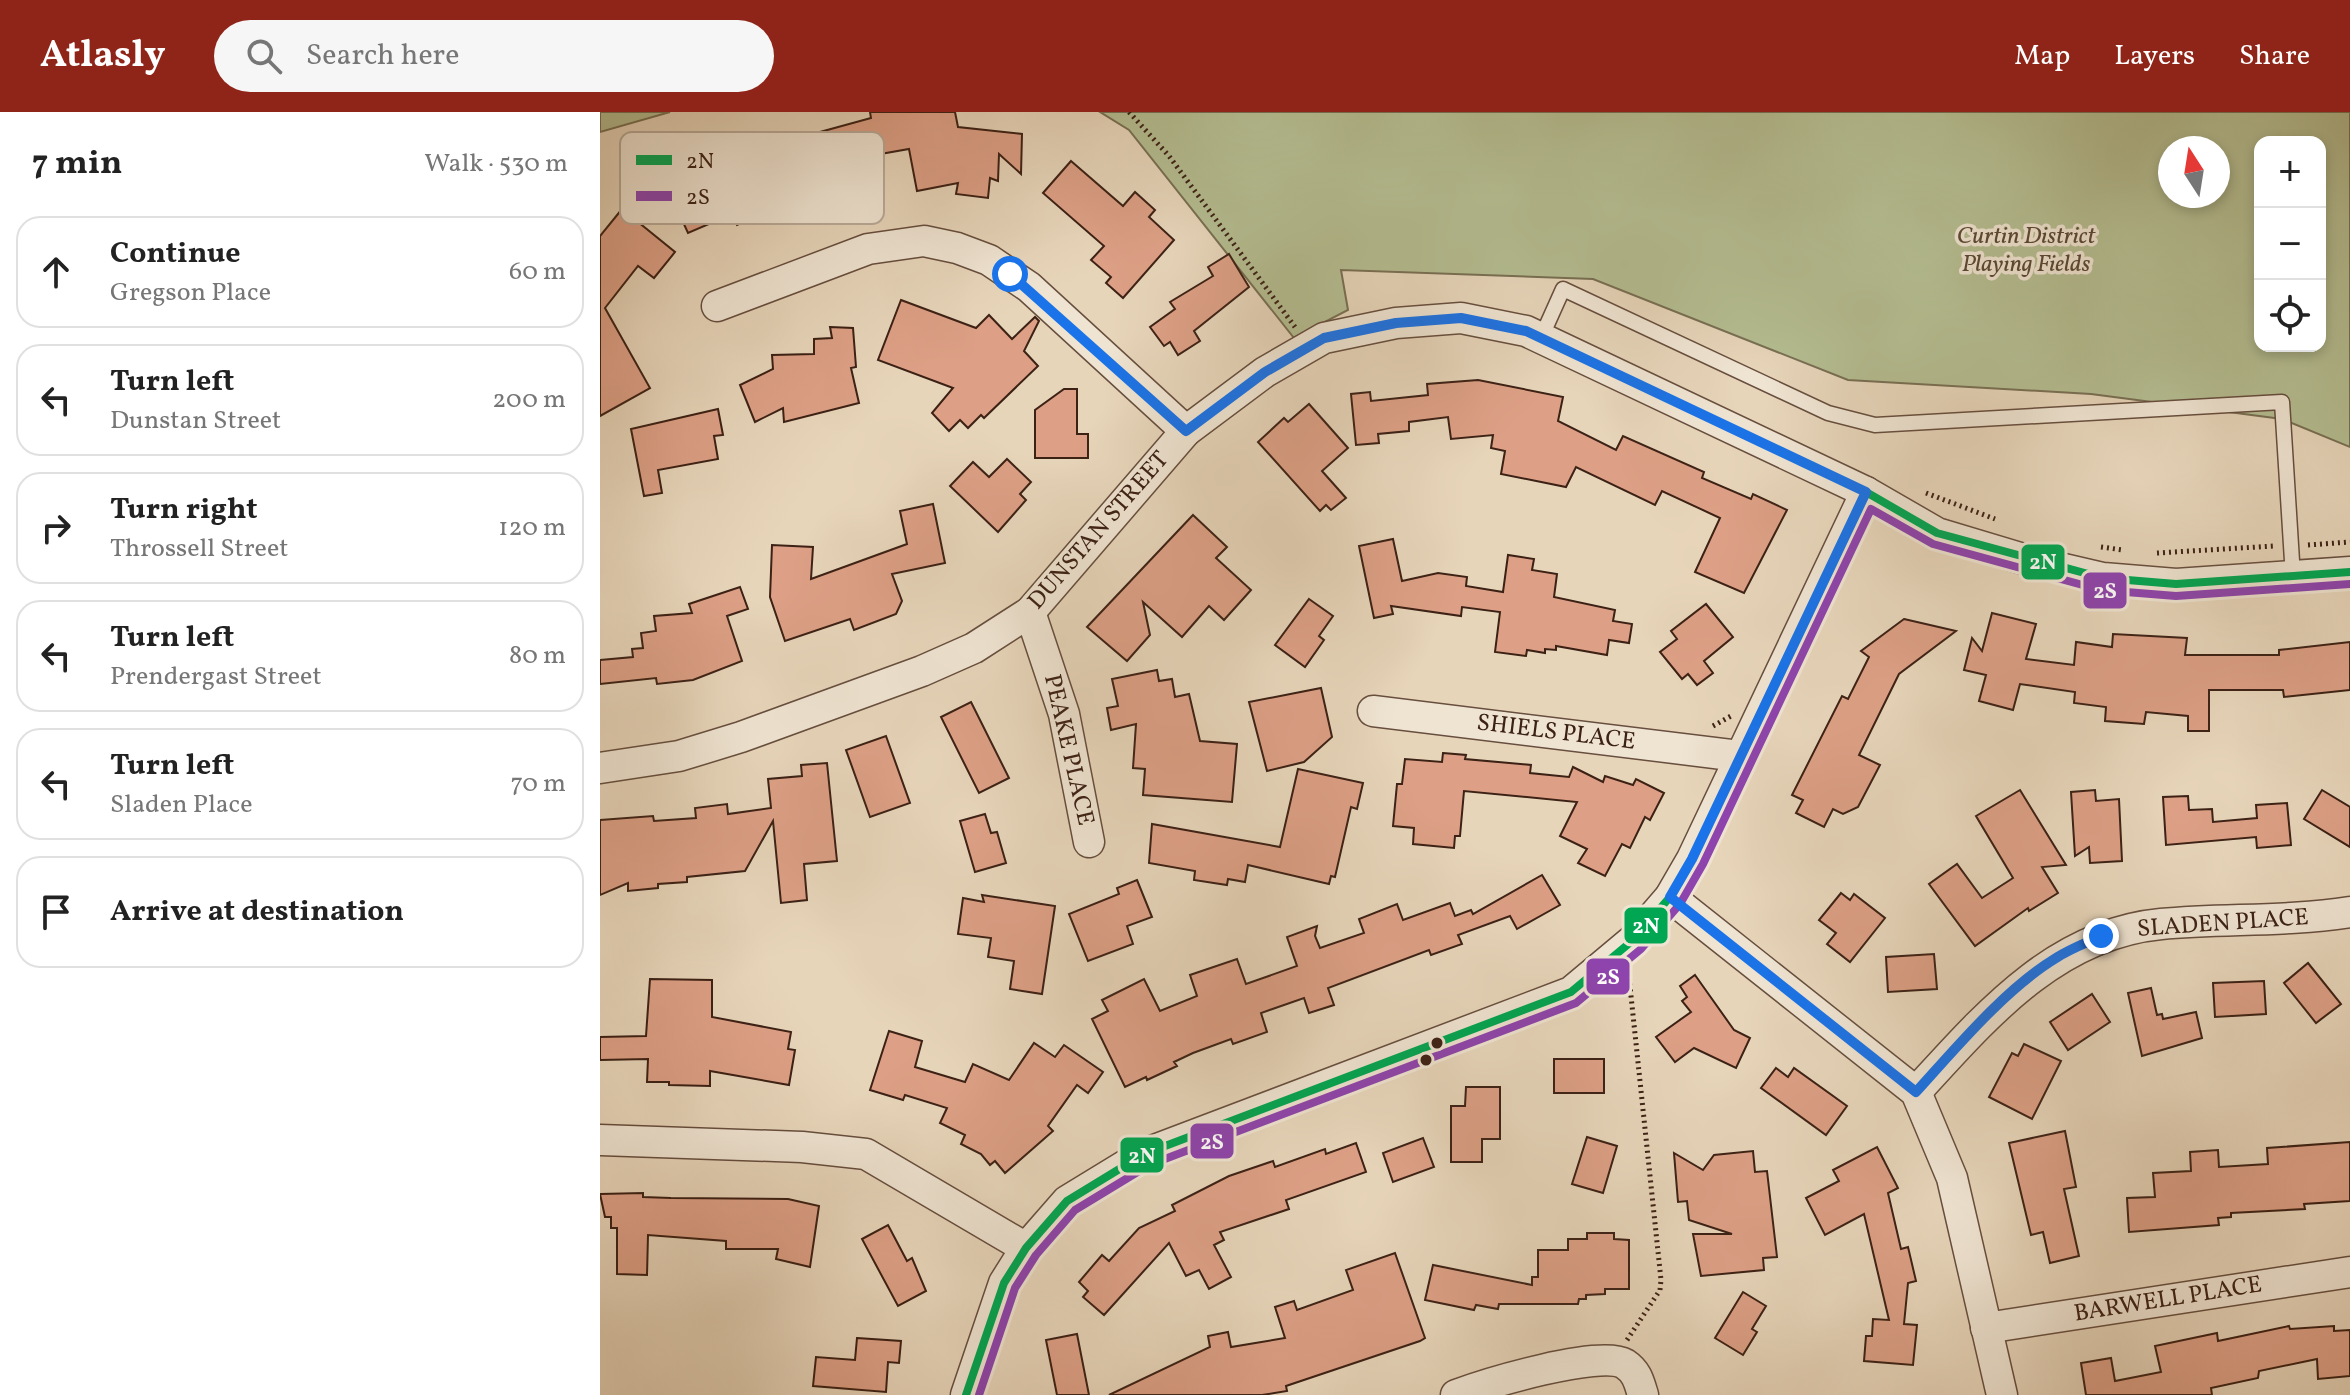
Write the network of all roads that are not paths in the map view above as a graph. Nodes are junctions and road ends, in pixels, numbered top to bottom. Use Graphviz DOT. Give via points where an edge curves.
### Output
graph roads {
  1 [pos="717,306"];
  2 [pos="1541,338"];
  3 [pos="1186,431"];
  4 [pos="1866,492"];
  5 [pos="2350,572"];
  6 [pos="2293,577"];
  7 [pos="1030,612"];
  8 [pos="1373,711"];
  9 [pos="1739,756"];
  10 [pos="600,768"];
  11 [pos="1089,842"];
  12 [pos="1670,897"];
  13 [pos="2350,912"];
  14 [pos="1916,1092"];
  15 [pos="600,1140"];
  16 [pos="1026,1248"];
  17 [pos="2350,1272"];
  18 [pos="1986,1328"];
  19 [pos="966,1395"];
  20 [pos="1456,1395"];
  21 [pos="1643,1395"];
  22 [pos="2002,1395"];
  1 -- 3 [label="street" via="868,249 924,241 957,248 989,260 1029,287"];
  2 -- 3 [label="street, DUNSTAN STREET" via="1461,318 1396,323 1324,338 1305,334 1265,372"];
  2 -- 4 [label="street, DUNSTAN STREET"];
  2 -- 6 [label="lane" via="1563,289 1828,413 1875,425 2282,402"];
  3 -- 7 [label="street, DUNSTAN STREET"];
  4 -- 6 [label="street, DUNSTAN STREET" via="1937,533 2103,578 2176,584"];
  4 -- 9 [label="street"];
  5 -- 6 [label="street, DUNSTAN STREET"];
  7 -- 10 [label="street, DUNSTAN STREET" via="974,648 922,671 679,756"];
  7 -- 11 [label="street, PEAKE PLACE" via="1064,714"];
  8 -- 9 [label="street, SHIELS PLACE"];
  9 -- 12 [label="street"];
  12 -- 14 [label="street"];
  12 -- 16 [label="street" via="1632,941 1571,992 1144,1154 1067,1201"];
  13 -- 14 [label="street, SLADEN PLACE" via="2158,924 2101,936 2055,958 2017,990"];
  14 -- 18 [label="street" via="1952,1178"];
  15 -- 16 [label="street" via="866,1154"];
  16 -- 19 [label="street" via="1004,1283"];
  17 -- 18 [label="street, BARWELL PLACE"];
  18 -- 22 [label="street"];
  20 -- 21 [label="street" via="1489,1382 1604,1358 1637,1375"];
}
